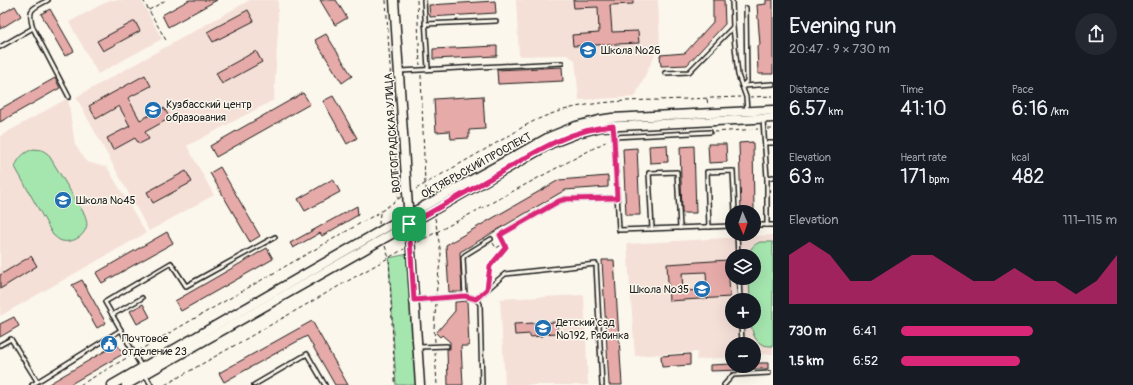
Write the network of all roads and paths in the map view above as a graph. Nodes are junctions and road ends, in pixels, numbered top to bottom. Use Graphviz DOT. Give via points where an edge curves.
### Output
graph roads {
  1 [pos="48,0"];
  2 [pos="143,0"];
  3 [pos="166,0"];
  4 [pos="386,0"];
  5 [pos="394,0"];
  6 [pos="417,0"];
  7 [pos="424,0"];
  8 [pos="732,0"];
  9 [pos="746,8"];
  10 [pos="149,10"];
  11 [pos="496,21"];
  12 [pos="425,24"];
  13 [pos="733,27"];
  14 [pos="34,28"];
  15 [pos="167,42"];
  16 [pos="0,47"];
  17 [pos="562,63"];
  18 [pos="421,69"];
  19 [pos="428,69"];
  20 [pos="399,71"];
  21 [pos="665,72"];
  22 [pos="773,84"];
  23 [pos="742,86"];
  24 [pos="69,97"];
  25 [pos="707,98"];
  26 [pos="708,110"];
  27 [pos="762,110"];
  28 [pos="773,110"];
  29 [pos="747,111"];
  30 [pos="773,118"];
  31 [pos="763,119"];
  32 [pos="613,126"];
  33 [pos="764,129"];
  34 [pos="773,129"];
  35 [pos="710,132"];
  36 [pos="614,136"];
  37 [pos="765,143"];
  38 [pos="773,143"];
  39 [pos="773,177"];
  40 [pos="767,178"];
  41 [pos="425,184"];
  42 [pos="416,189"];
  43 [pos="428,195"];
  44 [pos="402,197"];
  45 [pos="617,198"];
  46 [pos="398,199"];
  47 [pos="735,205"];
  48 [pos="380,212"];
  49 [pos="434,214"];
  50 [pos="409,219"];
  51 [pos="761,225"];
  52 [pos="768,225"];
  53 [pos="773,225"];
  54 [pos="725,226"];
  55 [pos="378,227"];
  56 [pos="709,227"];
  57 [pos="680,228"];
  58 [pos="652,229"];
  59 [pos="438,232"];
  60 [pos="500,235"];
  61 [pos="275,237"];
  62 [pos="491,239"];
  63 [pos="418,242"];
  64 [pos="384,243"];
  65 [pos="504,244"];
  66 [pos="407,248"];
  67 [pos="389,258"];
  68 [pos="487,289"];
  69 [pos="465,296"];
  70 [pos="142,298"];
  71 [pos="436,298"];
  72 [pos="476,299"];
  73 [pos="414,300"];
  74 [pos="112,315"];
  75 [pos="121,330"];
  76 [pos="0,345"];
  77 [pos="435,346"];
  78 [pos="447,346"];
  79 [pos="417,347"];
  80 [pos="134,354"];
  81 [pos="144,371"];
  82 [pos="768,373"];
  83 [pos="37,381"];
  84 [pos="128,384"];
  85 [pos="32,385"];
  86 [pos="80,385"];
  87 [pos="112,385"];
  88 [pos="151,385"];
  89 [pos="165,385"];
  90 [pos="254,385"];
  91 [pos="325,385"];
  92 [pos="395,385"];
  93 [pos="420,385"];
  94 [pos="437,385"];
  95 [pos="482,385"];
  96 [pos="602,385"];
  97 [pos="724,385"];
  1 -- 14 [label="lane" via="30,12"];
  2 -- 10 [label="path"];
  3 -- 10 [label="path"];
  4 -- 46 [label="path"];
  5 -- 20 [label="main road, ВОЛГОГРАДСКАЯ УЛИЦА"];
  6 -- 18 [label="path"];
  7 -- 12 [label="lane"];
  8 -- 13 [label="lane"];
  9 -- 23 [label="lane" via="747,81"];
  10 -- 15 [label="path"];
  11 -- 12 [label="lane"];
  12 -- 19 [label="lane"];
  13 -- 21 [label="lane" via="689,72"];
  13 -- 23 [label="lane" via="738,75"];
  14 -- 16 [label="lane"];
  14 -- 24 [label="lane"];
  17 -- 19 [label="lane"];
  18 -- 19 [label="lane"];
  18 -- 20 [label="lane"];
  18 -- 41 [label="path"];
  20 -- 50 [label="main road, ВОЛГОГРАДСКАЯ УЛИЦА"];
  22 -- 23 [label="lane"];
  23 -- 29 [label="lane"];
  25 -- 26 [label="path"];
  27 -- 28 [label="main road, ОКТЯБРЬСКИЙ ПРОСПЕКТ"];
  27 -- 29 [label="main road, ОКТЯБРЬСКИЙ ПРОСПЕКТ"];
  27 -- 31 [label="lane"];
  29 -- 50 [label="main road, ОКТЯБРЬСКИЙ ПРОСПЕКТ" via="612,118 576,126 549,137"];
  30 -- 31 [label="main road, ОКТЯБРЬСКИЙ ПРОСПЕКТ"];
  31 -- 32 [label="main road, ОКТЯБРЬСКИЙ ПРОСПЕКТ"];
  31 -- 33 [label="lane"];
  32 -- 36 [label="lane"];
  32 -- 50 [label="main road, ОКТЯБРЬСКИЙ ПРОСПЕКТ" via="578,133 552,143"];
  33 -- 34 [label="path"];
  33 -- 35 [label="path"];
  33 -- 37 [label="lane"];
  35 -- 36 [label="lane"];
  36 -- 45 [label="lane"];
  36 -- 59 [label="path"];
  37 -- 38 [label="lane"];
  37 -- 40 [label="lane"];
  39 -- 40 [label="lane"];
  40 -- 52 [label="lane"];
  41 -- 42 [label="path"];
  41 -- 43 [label="path"];
  44 -- 46 [label="path"];
  45 -- 58 [label="lane" via="619,230"];
  45 -- 60 [label="lane" via="559,201"];
  46 -- 48 [label="path"];
  47 -- 56 [label="lane" via="733,172 707,172"];
  48 -- 55 [label="path"];
  48 -- 80 [label="path"];
  49 -- 59 [label="path"];
  50 -- 73 [label="main road, ВОЛГОГРАДСКАЯ УЛИЦА"];
  50 -- 81 [label="main road, ОКТЯБРЬСКИЙ ПРОСПЕКТ"];
  51 -- 52 [label="lane"];
  52 -- 53 [label="lane"];
  54 -- 56 [label="lane"];
  56 -- 57 [label="lane"];
  57 -- 58 [label="lane"];
  57 -- 58 [label="lane" via="677,172 649,173"];
  59 -- 63 [label="path"];
  59 -- 71 [label="path" via="441,254"];
  60 -- 65 [label="path"];
  61 -- 74 [label="lane" via="186,286 171,263 104,302"];
  62 -- 65 [label="path" via="496,248"];
  62 -- 69 [label="lane" via="463,258"];
  64 -- 67 [label="path"];
  65 -- 68 [label="path" via="506,247 490,266"];
  66 -- 67 [label="path"];
  67 -- 89 [label="path"];
  67 -- 92 [label="path"];
  68 -- 72 [label="lane"];
  68 -- 96 [label="lane" via="505,274 596,264"];
  69 -- 71 [label="lane"];
  69 -- 72 [label="lane"];
  70 -- 74 [label="lane"];
  71 -- 73 [label="lane"];
  71 -- 77 [label="path"];
  72 -- 95 [label="lane" via="480,304"];
  73 -- 79 [label="main road, ВОЛГОГРАДСКАЯ УЛИЦА"];
  74 -- 75 [label="lane"];
  75 -- 80 [label="lane"];
  75 -- 83 [label="lane"];
  76 -- 83 [label="lane" via="11,339"];
  77 -- 78 [label="lane"];
  77 -- 79 [label="lane"];
  77 -- 94 [label="path"];
  79 -- 93 [label="main road, ВОЛГОГРАДСКАЯ УЛИЦА"];
  80 -- 81 [label="lane"];
  80 -- 86 [label="path"];
  81 -- 84 [label="main road, ОКТЯБРЬСКИЙ ПРОСПЕКТ"];
  81 -- 87 [label="main road, ОКТЯБРЬСКИЙ ПРОСПЕКТ"];
  81 -- 88 [label="lane"];
  82 -- 97 [label="lane" via="733,375"];
  83 -- 85 [label="lane"];
  90 -- 91 [label="lane" via="307,354"];
}
